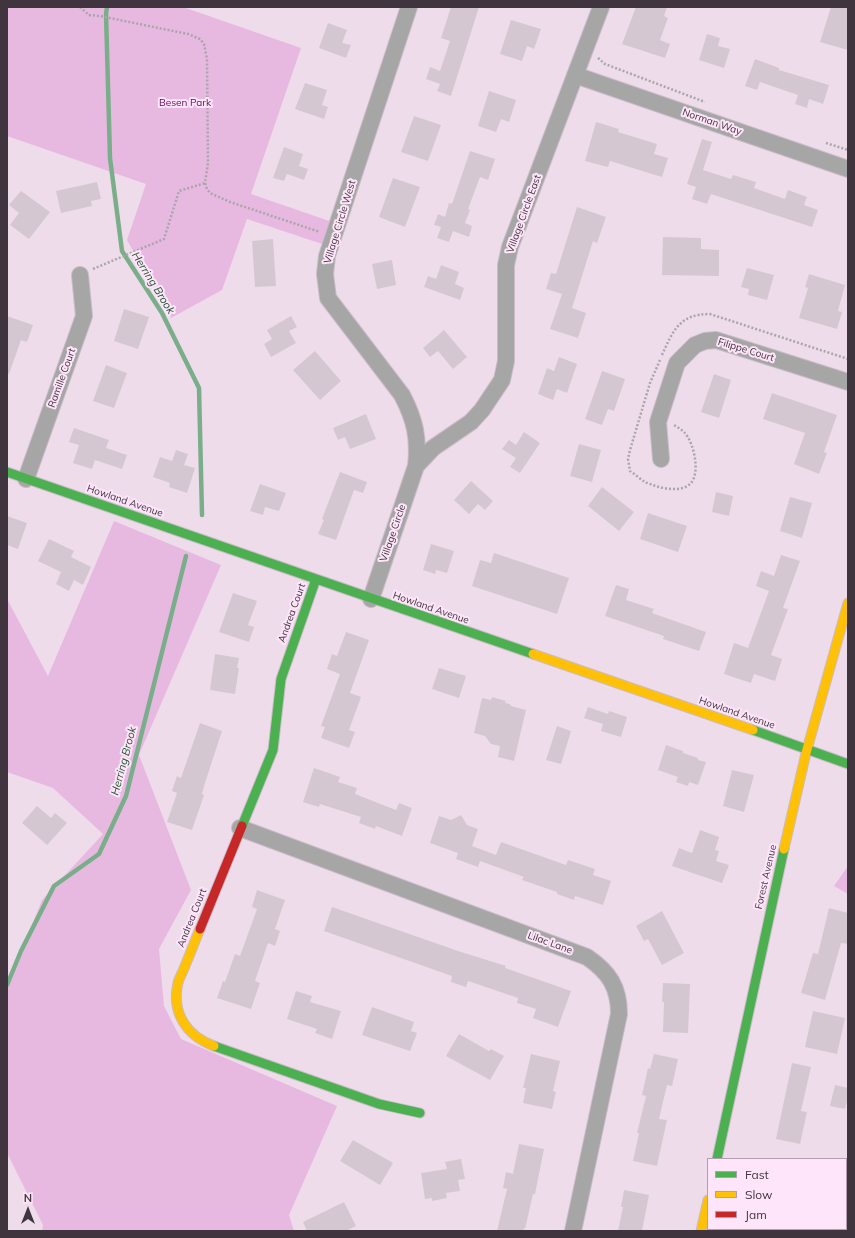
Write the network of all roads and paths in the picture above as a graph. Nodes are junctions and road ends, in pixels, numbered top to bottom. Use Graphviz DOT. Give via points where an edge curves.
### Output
graph roads {
  1 [pos="80,7"];
  2 [pos="409,7"];
  3 [pos="601,7"];
  4 [pos="597,56"];
  5 [pos="575,75"];
  6 [pos="707,102"];
  7 [pos="825,143"];
  8 [pos="848,150"];
  9 [pos="848,169"];
  10 [pos="205,183"];
  11 [pos="334,237"];
  12 [pos="80,275"];
  13 [pos="848,359"];
  14 [pos="848,382"];
  15 [pos="673,418"];
  16 [pos="662,459"];
  17 [pos="416,466"];
  18 [pos="7,472"];
  19 [pos="26,478"];
  20 [pos="316,579"];
  21 [pos="371,599"];
  22 [pos="848,603"];
  23 [pos="807,750"];
  24 [pos="848,764"];
  25 [pos="240,828"];
  26 [pos="420,1113"];
  27 [pos="717,1158"];
  28 [pos="707,1205"];
  29 [pos="573,1231"];
  30 [pos="702,1231"];
  1 -- 10 [label="path" via="88,15 188,34 200,39 204,44 208,69 208,163"];
  2 -- 11 [label="street, Village Circle West"];
  3 -- 5 [label="street, Village Circle East"];
  4 -- 6 [label="path" via="605,64"];
  5 -- 9 [label="street, Norman Way"];
  5 -- 17 [label="street, Village Circle East" via="510,247 506,265 506,361 502,380 471,422 433,448"];
  7 -- 8 [label="path"];
  10 -- 11 [label="path" via="210,193 224,199"];
  10 -- 12 [label="path" via="179,191 164,240"];
  11 -- 17 [label="street, Village Circle West" via="327,256 325,274 328,298 402,395 410,410 418,448"];
  12 -- 19 [label="street, Ramille Court" via="84,316"];
  13 -- 15 [label="path" via="716,316 696,316 680,324 672,332 650,384 628,459 630,471 645,482 665,489 683,488 696,476 691,445 685,433 674,425"];
  14 -- 16 [label="street, Filippe Court" via="716,340 695,345 677,363 658,422"];
  17 -- 21 [label="street, Village Circle"];
  18 -- 19 [label="street, Howland Avenue"];
  19 -- 20 [label="street, Howland Avenue"];
  20 -- 21 [label="street, Howland Avenue"];
  20 -- 25 [label="street, Andrea Court" via="281,679 273,750"];
  21 -- 23 [label="street, Howland Avenue"];
  22 -- 23 [label="street, Forest Avenue"];
  23 -- 24 [label="street, Howland Avenue"];
  23 -- 27 [label="street, Forest Avenue" via="767,919"];
  25 -- 26 [label="street, Andrea Court" via="178,983 176,998 178,1012 184,1025 203,1042 379,1104"];
  25 -- 29 [label="street, Lilac Lane" via="587,957 609,976 616,990 618,1014"];
  28 -- 30 [label="street"];
}
